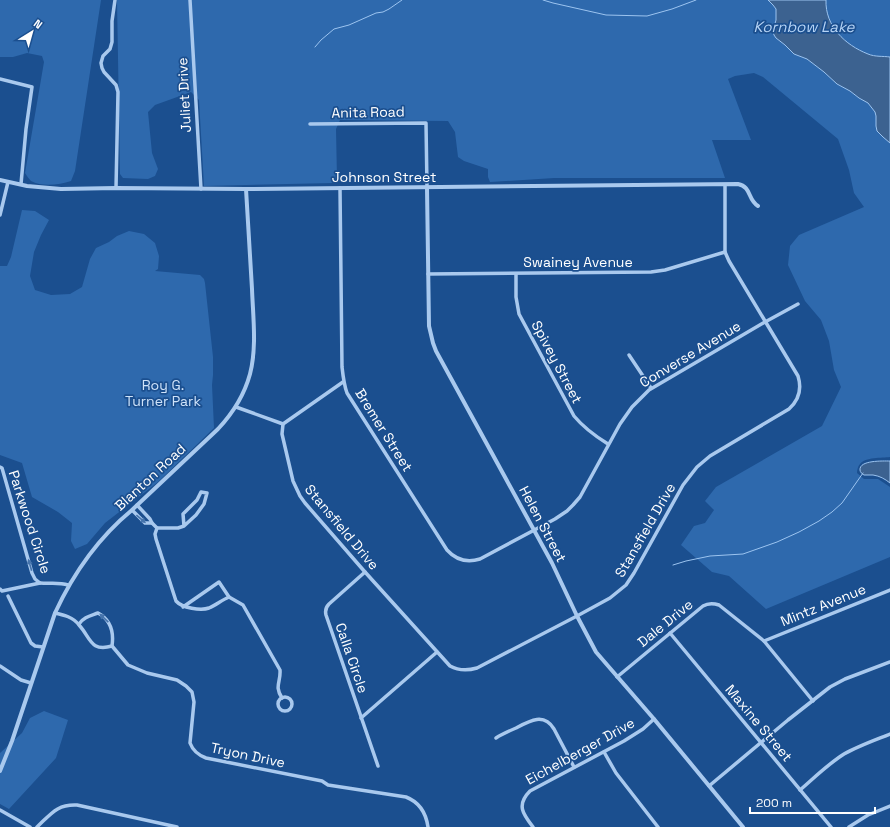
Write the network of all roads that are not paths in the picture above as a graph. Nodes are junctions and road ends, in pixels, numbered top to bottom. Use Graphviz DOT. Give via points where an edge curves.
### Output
graph roads {
  1 [pos="115,0"];
  2 [pos="190,0"];
  3 [pos="0,79"];
  4 [pos="310,124"];
  5 [pos="0,180"];
  6 [pos="8,182"];
  7 [pos="21,184"];
  8 [pos="725,184"];
  9 [pos="116,188"];
  10 [pos="340,188"];
  11 [pos="427,188"];
  12 [pos="201,189"];
  13 [pos="246,189"];
  14 [pos="758,206"];
  15 [pos="0,215"];
  16 [pos="725,252"];
  17 [pos="428,274"];
  18 [pos="516,274"];
  19 [pos="798,304"];
  20 [pos="765,322"];
  21 [pos="629,356"];
  22 [pos="343,382"];
  23 [pos="651,388"];
  24 [pos="236,407"];
  25 [pos="283,424"];
  26 [pos="608,444"];
  27 [pos="0,467"];
  28 [pos="137,505"];
  29 [pos="132,510"];
  30 [pos="152,524"];
  31 [pos="184,526"];
  32 [pos="157,528"];
  33 [pos="534,530"];
  34 [pos="365,572"];
  35 [pos="40,583"];
  36 [pos="68,585"];
  37 [pos="0,589"];
  38 [pos="890,590"];
  39 [pos="8,596"];
  40 [pos="229,597"];
  41 [pos="183,607"];
  42 [pos="55,613"];
  43 [pos="577,616"];
  44 [pos="79,624"];
  45 [pos="670,633"];
  46 [pos="764,641"];
  47 [pos="43,646"];
  48 [pos="112,646"];
  49 [pos="437,652"];
  50 [pos="890,662"];
  51 [pos="0,666"];
  52 [pos="617,677"];
  53 [pos="31,683"];
  54 [pos="282,698"];
  55 [pos="813,701"];
  56 [pos="361,718"];
  57 [pos="654,719"];
  58 [pos="890,734"];
  59 [pos="496,738"];
  60 [pos="761,743"];
  61 [pos="604,752"];
  62 [pos="378,766"];
  63 [pos="574,767"];
  64 [pos="0,770"];
  65 [pos="709,786"];
  66 [pos="800,790"];
  67 [pos="890,806"];
  68 [pos="0,810"];
  69 [pos="30,827"];
  70 [pos="37,827"];
  71 [pos="177,827"];
  72 [pos="428,827"];
  73 [pos="533,827"];
  74 [pos="658,827"];
  75 [pos="743,827"];
  76 [pos="831,827"];
  77 [pos="849,827"];
  1 -- 9 [label="street" via="112,42 101,63 118,92"];
  2 -- 12 [label="street, Juliet Drive"];
  3 -- 7 [label="street" via="32,87"];
  4 -- 11 [label="street, Anita Road" via="426,123"];
  5 -- 6 [label="street, Johnson Street"];
  6 -- 7 [label="street, Johnson Street"];
  6 -- 15 [label="street"];
  7 -- 9 [label="street, Johnson Street" via="61,189"];
  8 -- 11 [label="street, Johnson Street"];
  8 -- 14 [label="street, Johnson Street" via="744,186"];
  8 -- 16 [label="street, Stansfield Drive"];
  9 -- 12 [label="street, Johnson Street"];
  10 -- 11 [label="street, Johnson Street"];
  10 -- 13 [label="street, Johnson Street"];
  10 -- 22 [label="street, Bremer Street"];
  11 -- 17 [label="street, Helen Street"];
  12 -- 13 [label="street, Johnson Street"];
  13 -- 24 [label="street, Blanton Road" via="254,333 250,373"];
  16 -- 18 [label="street, Swainey Avenue" via="651,272"];
  16 -- 20 [label="street, Stansfield Drive"];
  17 -- 18 [label="street, Swainey Avenue"];
  17 -- 33 [label="street, Helen Street" via="429,326 436,351"];
  18 -- 26 [label="street, Spivey Street" via="519,314 574,416 590,433"];
  19 -- 20 [label="street, Converse Avenue"];
  20 -- 23 [label="street, Converse Avenue"];
  20 -- 43 [label="street, Stansfield Drive" via="798,376 800,387 795,403 710,456 697,467 683,485 626,585 610,598"];
  21 -- 23 [label="street"];
  22 -- 25 [label="street"];
  22 -- 33 [label="street, Bremer Street" via="347,393 451,554 463,561 474,561"];
  23 -- 26 [label="street, Converse Avenue" via="626,415"];
  24 -- 25 [label="street"];
  24 -- 28 [label="street, Blanton Road" via="218,429"];
  25 -- 34 [label="street, Stansfield Drive" via="282,434 293,481 300,496"];
  26 -- 33 [label="street, Converse Avenue" via="576,502 560,516"];
  35 -- 27 [label="street, Parkwood Circle, one-way" via="32,573"];
  28 -- 29 [label="street, Blanton Road"];
  28 -- 30 [label="street"];
  29 -- 30 [label="street, one-way" via="145,523"];
  29 -- 36 [label="street, Blanton Road" via="96,546"];
  30 -- 32 [label="street"];
  31 -- 31 [label="street" via="204,504 207,494 201,492 183,514"];
  31 -- 32 [label="street"];
  32 -- 41 [label="street" via="156,538 176,602"];
  33 -- 43 [label="street, Helen Street"];
  34 -- 49 [label="street, Stansfield Drive"];
  34 -- 56 [label="street, Calla Circle" via="329,604 325,612"];
  35 -- 36 [label="street, Parkwood Circle"];
  35 -- 37 [label="street, Parkwood Circle" via="2,591"];
  36 -- 42 [label="street, Blanton Road"];
  38 -- 46 [label="street, Mintz Avenue"];
  39 -- 47 [label="street" via="31,642 35,646"];
  40 -- 41 [label="street" via="208,609"];
  40 -- 41 [label="street" via="219,582"];
  40 -- 54 [label="street" via="243,605 280,670 281,677 277,689"];
  42 -- 44 [label="street" via="65,615"];
  42 -- 47 [label="street, Blanton Road"];
  43 -- 49 [label="street, Stansfield Drive" via="472,670 455,668"];
  43 -- 52 [label="street, Helen Street" via="596,652"];
  44 -- 48 [label="street" via="94,645 100,648"];
  48 -- 44 [label="street, one-way" via="112,628 104,616 98,613 83,619"];
  45 -- 46 [label="street, Dale Drive" via="703,606 713,603"];
  45 -- 52 [label="street, Dale Drive"];
  45 -- 60 [label="street, Maxine Street"];
  46 -- 55 [label="street, Dale Drive"];
  47 -- 53 [label="street, Blanton Road"];
  48 -- 72 [label="street, Tryon Drive" via="128,665 147,673 177,680 192,692 194,702 190,743 198,754 206,758 322,781 328,785 406,796 420,806 426,816"];
  49 -- 56 [label="street"];
  50 -- 55 [label="street" via="840,682"];
  51 -- 53 [label="street" via="21,680"];
  52 -- 57 [label="street, Helen Street"];
  53 -- 64 [label="street, Blanton Road"];
  54 -- 54 [label="street" via="278,702 278,707 282,711 288,711 292,707 292,701 288,697"];
  55 -- 60 [label="street"];
  56 -- 62 [label="street, Calla Circle"];
  57 -- 61 [label="street, Eichelberger Drive" via="634,735"];
  57 -- 65 [label="street, Helen Street"];
  58 -- 66 [label="street" via="843,755"];
  59 -- 63 [label="street" via="529,721 546,721 554,729"];
  60 -- 65 [label="street"];
  60 -- 66 [label="street, Maxine Street"];
  61 -- 63 [label="street, Eichelberger Drive"];
  61 -- 74 [label="street" via="616,773"];
  63 -- 73 [label="street, Eichelberger Drive" via="534,787 526,795 522,802 522,811"];
  65 -- 75 [label="street, Helen Street"];
  66 -- 76 [label="street, Maxine Street"];
  67 -- 77 [label="street" via="868,815"];
  68 -- 69 [label="street"];
  70 -- 71 [label="street" via="56,810 72,805"];
}
